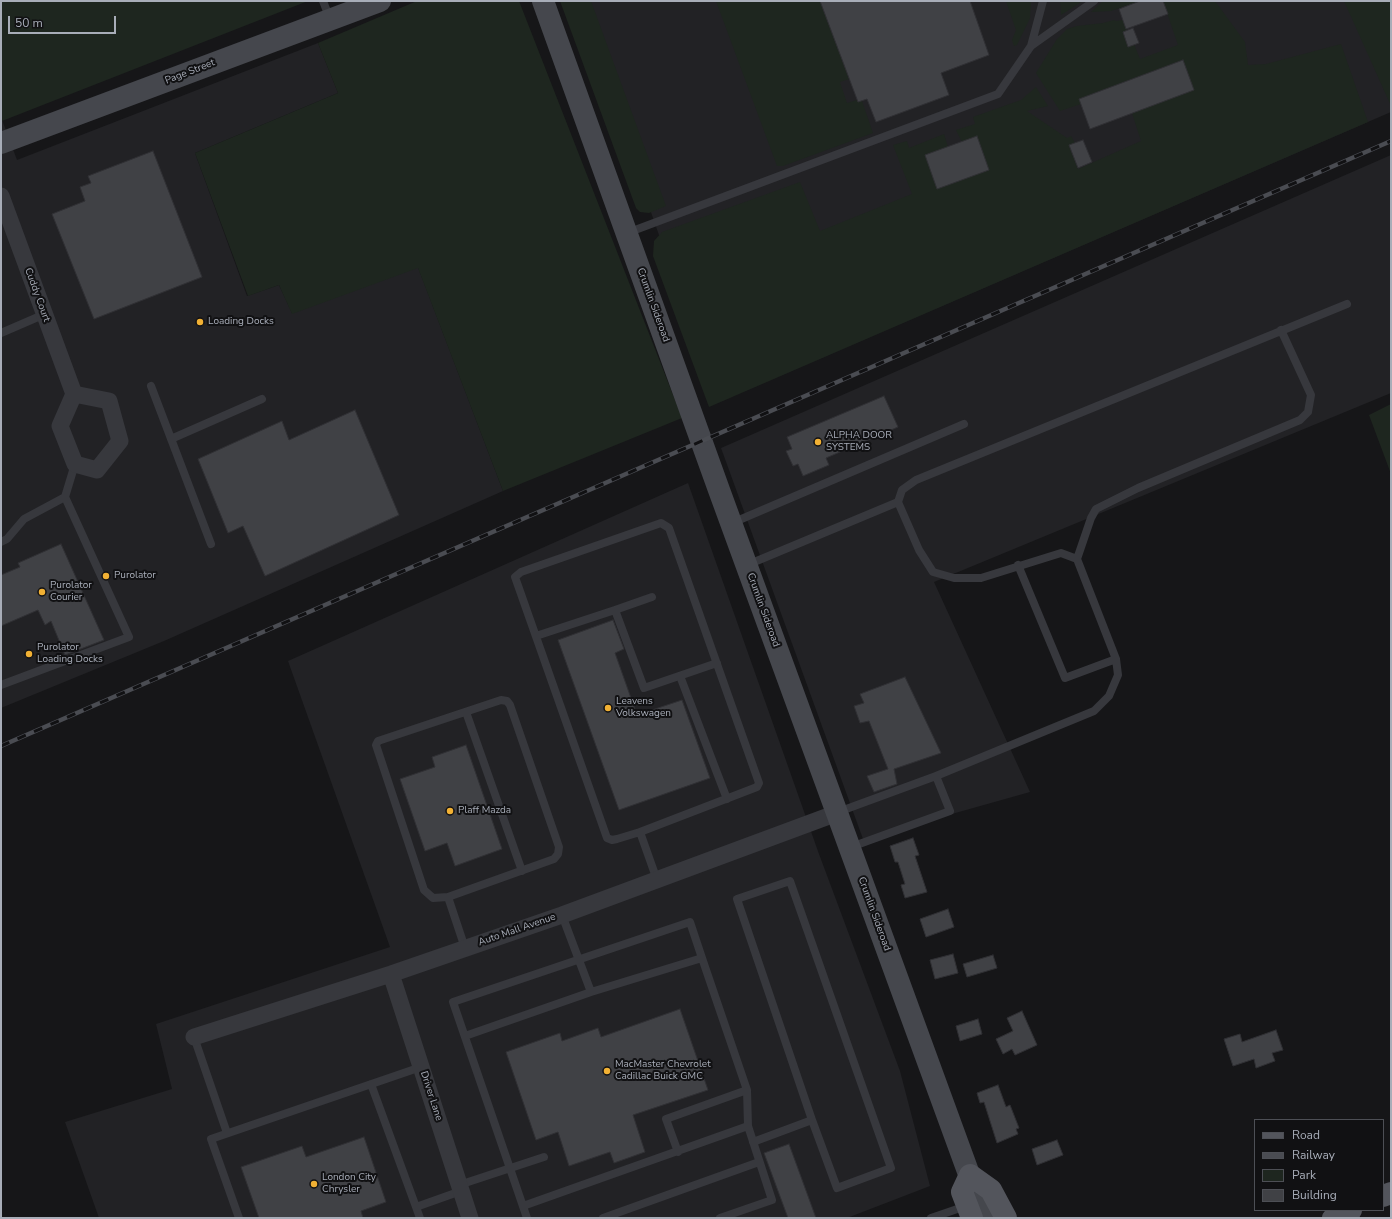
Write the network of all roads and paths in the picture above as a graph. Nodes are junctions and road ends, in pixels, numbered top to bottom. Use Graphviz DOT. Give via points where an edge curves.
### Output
graph roads {
  1 [pos="380,1"];
  2 [pos="543,1"];
  3 [pos="1044,1"];
  4 [pos="1094,1"];
  5 [pos="326,10"];
  6 [pos="1031,46"];
  7 [pos="1,143"];
  8 [pos="1,196"];
  9 [pos="627,233"];
  10 [pos="1347,304"];
  11 [pos="45,314"];
  12 [pos="1281,330"];
  13 [pos="1,333"];
  14 [pos="151,386"];
  15 [pos="74,394"];
  16 [pos="262,399"];
  17 [pos="964,424"];
  18 [pos="171,439"];
  19 [pos="75,464"];
  20 [pos="65,497"];
  21 [pos="898,502"];
  22 [pos="731,524"];
  23 [pos="1,542"];
  24 [pos="211,544"];
  25 [pos="1077,559"];
  26 [pos="1018,565"];
  27 [pos="747,566"];
  28 [pos="652,597"];
  29 [pos="615,610"];
  30 [pos="536,636"];
  31 [pos="1116,660"];
  32 [pos="717,663"];
  33 [pos="680,676"];
  34 [pos="1,685"];
  35 [pos="466,712"];
  36 [pos="936,776"];
  37 [pos="727,799"];
  38 [pos="837,813"];
  39 [pos="640,832"];
  40 [pos="850,847"];
  41 [pos="522,871"];
  42 [pos="657,880"];
  43 [pos="448,897"];
  44 [pos="562,915"];
  45 [pos="464,948"];
  46 [pos="702,958"];
  47 [pos="578,960"];
  48 [pos="391,974"];
  49 [pos="591,992"];
  50 [pos="465,1036"];
  51 [pos="194,1037"];
  52 [pos="421,1067"];
  53 [pos="371,1084"];
  54 [pos="747,1090"];
  55 [pos="812,1120"];
  56 [pos="748,1126"];
  57 [pos="227,1133"];
  58 [pos="753,1142"];
  59 [pos="678,1152"];
  60 [pos="544,1157"];
  61 [pos="759,1162"];
  62 [pos="510,1168"];
  63 [pos="970,1175"];
  64 [pos="460,1188"];
  65 [pos="523,1206"];
  66 [pos="416,1207"];
  67 [pos="1349,1211"];
  68 [pos="969,1212"];
  69 [pos="239,1218"];
  70 [pos="420,1218"];
  71 [pos="470,1218"];
  72 [pos="527,1218"];
  73 [pos="603,1218"];
  74 [pos="720,1218"];
  75 [pos="931,1218"];
  76 [pos="986,1218"];
  77 [pos="1006,1218"];
  78 [pos="1333,1218"];
  1 -- 5 [label="street, Page Street"];
  2 -- 9 [label="street, Crumlin Sideroad"];
  3 -- 6 [label="lane"];
  4 -- 6 [label="lane"];
  5 -- 7 [label="street, Page Street"];
  6 -- 9 [label="lane" via="998,94"];
  8 -- 11 [label="street, Cuddy Court"];
  9 -- 22 [label="street, Crumlin Sideroad"];
  10 -- 12 [label="lane"];
  11 -- 13 [label="lane"];
  11 -- 15 [label="street, Cuddy Court"];
  12 -- 21 [label="lane" via="916,480 902,490"];
  12 -- 25 [label="lane" via="1311,395 1308,412 1300,420 1138,488 1096,509"];
  14 -- 18 [label="lane"];
  15 -- 19 [label="street" via="60,426"];
  15 -- 19 [label="street" via="109,401 120,441 97,470"];
  16 -- 18 [label="lane"];
  17 -- 22 [label="lane"];
  18 -- 24 [label="lane"];
  19 -- 20 [label="lane"];
  20 -- 23 [label="lane" via="24,519 7,539"];
  20 -- 34 [label="lane" via="129,637"];
  21 -- 26 [label="lane" via="919,550 933,572 954,578 981,578"];
  21 -- 27 [label="lane"];
  22 -- 27 [label="street, Crumlin Sideroad"];
  25 -- 26 [label="lane" via="1061,553"];
  25 -- 31 [label="lane"];
  26 -- 31 [label="lane" via="1065,678"];
  27 -- 38 [label="street, Crumlin Sideroad"];
  28 -- 29 [label="lane"];
  29 -- 30 [label="lane"];
  29 -- 33 [label="lane" via="644,688"];
  30 -- 32 [label="lane" via="515,578 518,574 661,523 669,528"];
  30 -- 39 [label="lane" via="607,838 612,840"];
  31 -- 36 [label="lane" via="1118,676 1109,696 1094,711"];
  32 -- 33 [label="lane"];
  32 -- 37 [label="lane" via="759,783 757,787"];
  33 -- 37 [label="lane"];
  35 -- 41 [label="lane"];
  35 -- 41 [label="lane" via="501,700 507,701 510,705 559,847 554,859"];
  35 -- 43 [label="lane" via="378,741 376,745 424,890 433,898"];
  36 -- 38 [label="lane"];
  36 -- 40 [label="lane" via="950,811"];
  37 -- 39 [label="lane"];
  38 -- 40 [label="street, Crumlin Sideroad"];
  38 -- 42 [label="street, Auto Mall Avenue"];
  39 -- 42 [label="lane"];
  40 -- 63 [label="street, Crumlin Sideroad"];
  41 -- 43 [label="lane"];
  42 -- 44 [label="street, Auto Mall Avenue"];
  43 -- 45 [label="lane"];
  44 -- 45 [label="street, Auto Mall Avenue"];
  44 -- 47 [label="lane"];
  45 -- 48 [label="street, Auto Mall Avenue"];
  46 -- 47 [label="lane" via="690,922"];
  46 -- 49 [label="lane"];
  46 -- 54 [label="lane"];
  47 -- 49 [label="lane"];
  47 -- 50 [label="lane" via="453,1002"];
  48 -- 51 [label="street, Auto Mall Avenue"];
  48 -- 52 [label="street, Driver Lane"];
  49 -- 50 [label="lane"];
  50 -- 62 [label="lane"];
  51 -- 57 [label="lane"];
  52 -- 53 [label="lane"];
  52 -- 64 [label="street, Driver Lane"];
  53 -- 57 [label="lane"];
  53 -- 66 [label="lane"];
  54 -- 56 [label="lane"];
  54 -- 59 [label="lane" via="666,1119"];
  55 -- 55 [label="lane" via="837,1188 891,1168 790,881 737,898"];
  55 -- 58 [label="lane"];
  56 -- 58 [label="lane"];
  56 -- 59 [label="lane"];
  57 -- 69 [label="lane" via="211,1139"];
  58 -- 61 [label="lane"];
  59 -- 65 [label="lane"];
  60 -- 62 [label="lane"];
  61 -- 73 [label="lane"];
  61 -- 74 [label="lane" via="772,1200"];
  62 -- 64 [label="lane"];
  62 -- 65 [label="lane"];
  63 -- 68 [label="main road" via="962,1192"];
  63 -- 76 [label="street, Crumlin Sideroad"];
  63 -- 77 [label="main road" via="991,1190"];
  64 -- 66 [label="lane"];
  64 -- 71 [label="street, Driver Lane"];
  65 -- 72 [label="lane"];
  66 -- 70 [label="lane"];
  67 -- 78 [label="main road"];
  68 -- 75 [label="lane"];
}
